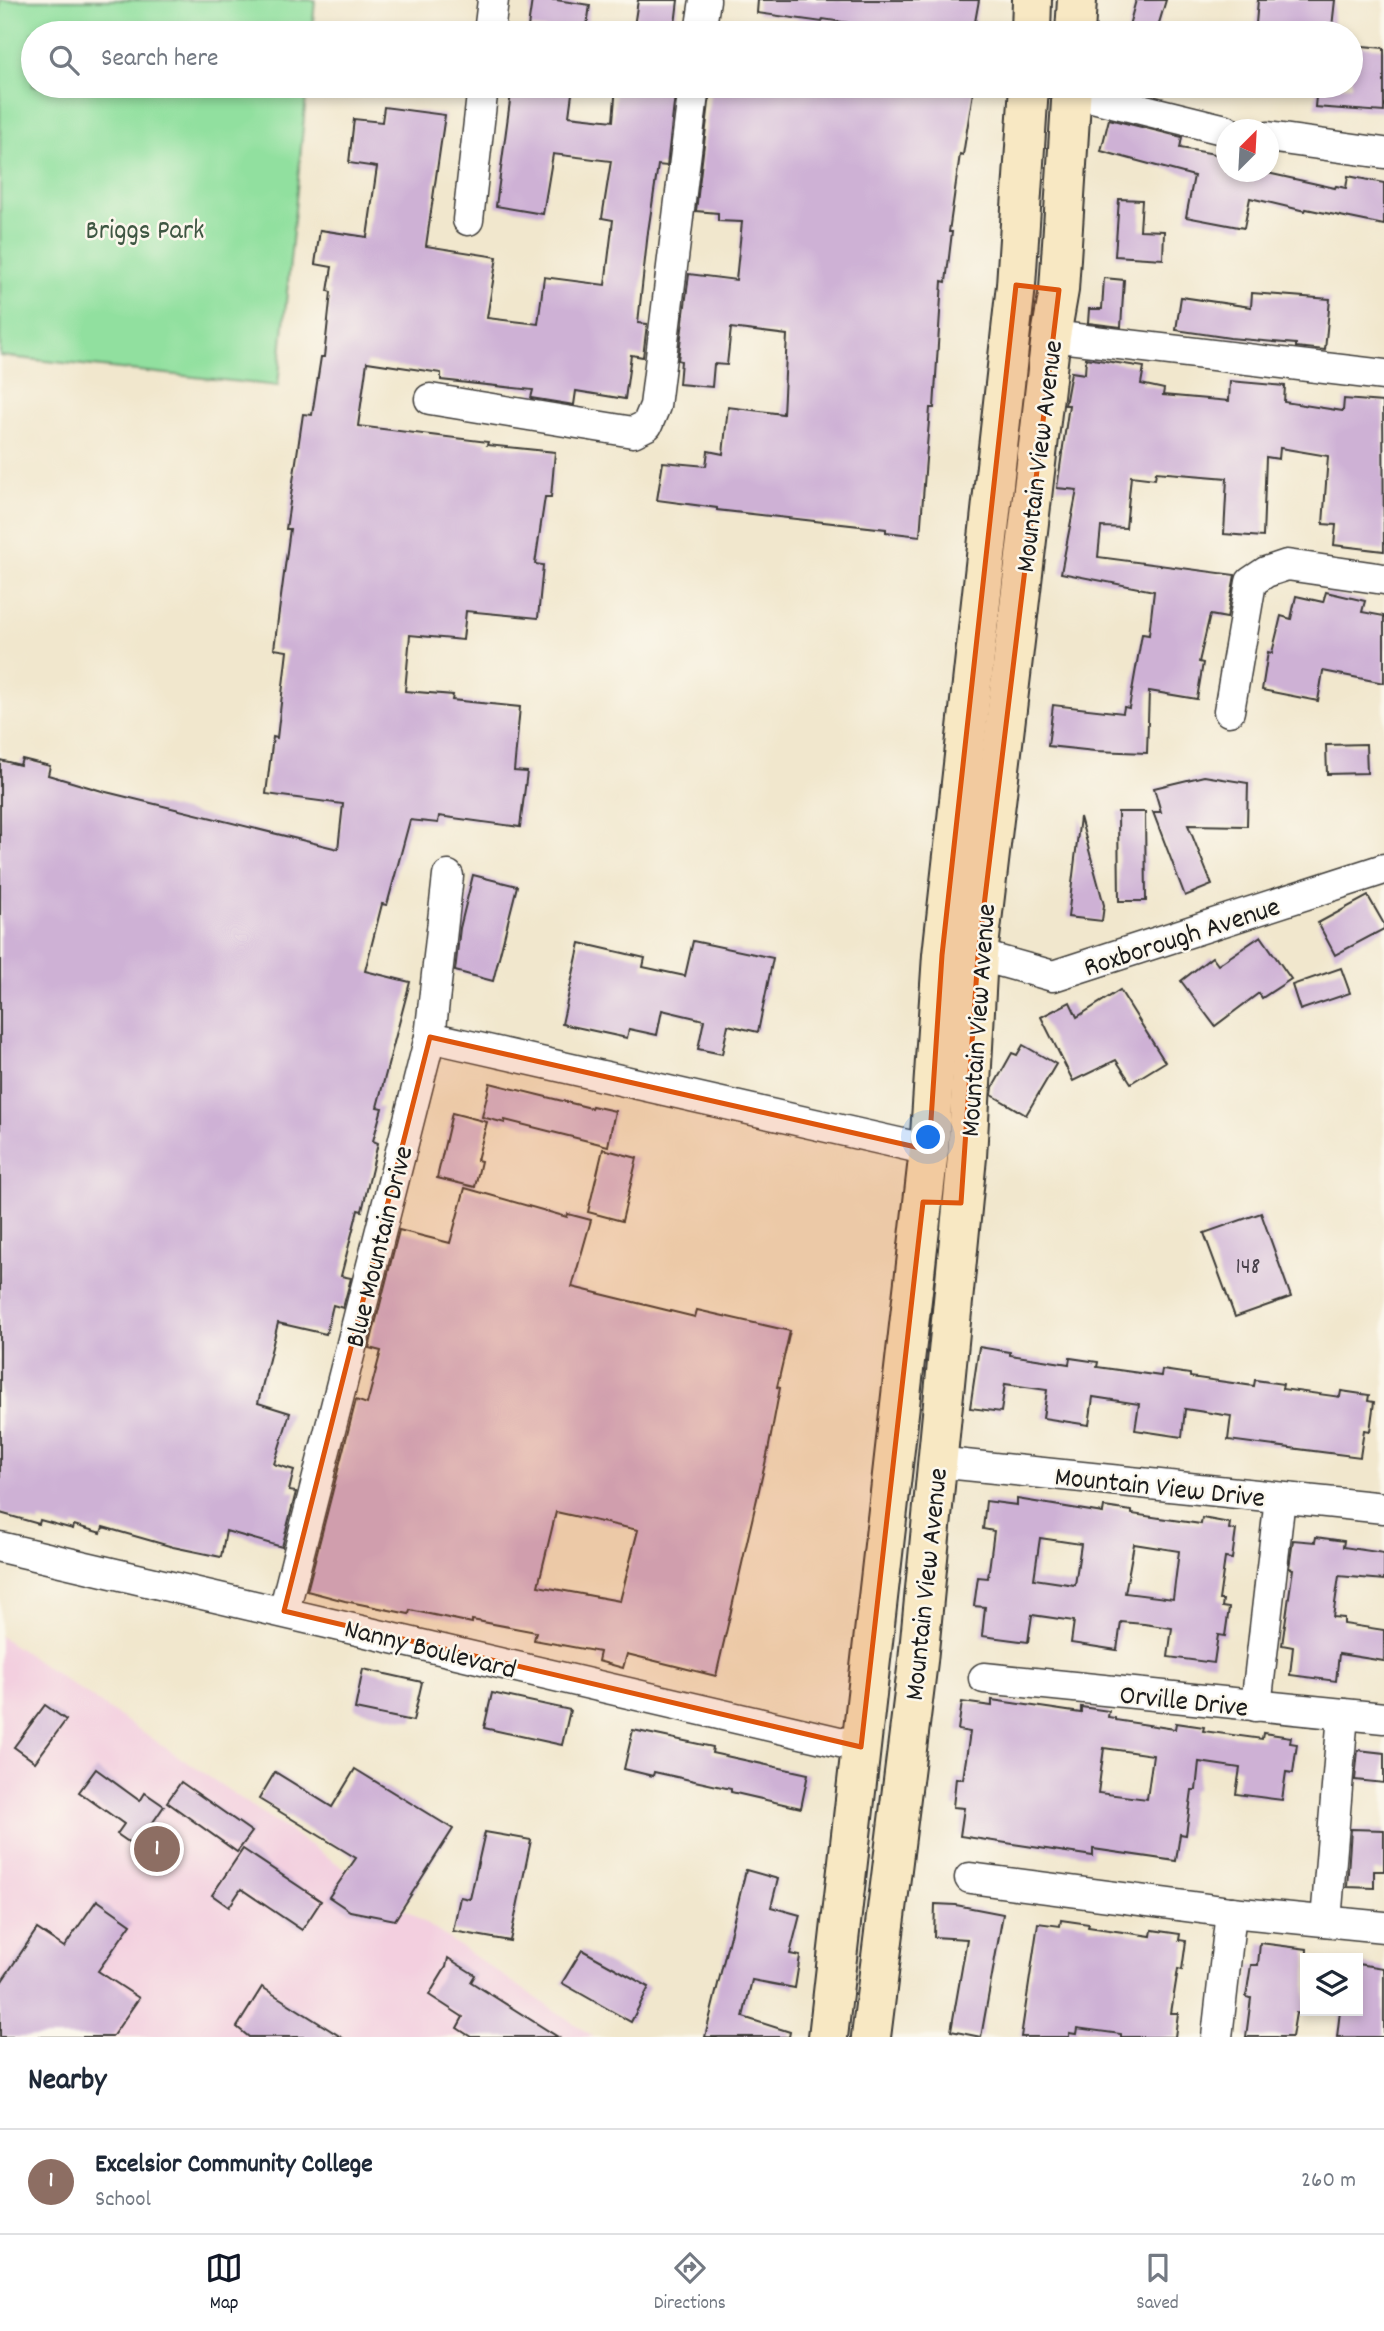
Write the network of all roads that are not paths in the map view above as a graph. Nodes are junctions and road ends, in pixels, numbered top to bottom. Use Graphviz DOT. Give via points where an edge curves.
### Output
graph roads {
  1 [pos="493,0"];
  2 [pos="705,0"];
  3 [pos="1032,0"];
  4 [pos="1077,0"];
  5 [pos="490,21"];
  6 [pos="702,21"];
  7 [pos="1031,21"];
  8 [pos="1076,21"];
  9 [pos="482,98"];
  10 [pos="693,98"];
  11 [pos="1028,98"];
  12 [pos="1071,98"];
  13 [pos="1106,98"];
  14 [pos="1216,127"];
  15 [pos="1279,138"];
  16 [pos="1384,153"];
  17 [pos="468,220"];
  18 [pos="1016,285"];
  19 [pos="1059,290"];
  20 [pos="1051,336"];
  21 [pos="1384,374"];
  22 [pos="430,399"];
  23 [pos="1384,579"];
  24 [pos="1229,712"];
  25 [pos="1384,869"];
  26 [pos="448,876"];
  27 [pos="978,955"];
  28 [pos="430,1037"];
  29 [pos="929,1150"];
  30 [pos="923,1202"];
  31 [pos="961,1203"];
  32 [pos="936,1462"];
  33 [pos="1280,1498"];
  34 [pos="1384,1508"];
  35 [pos="0,1547"];
  36 [pos="284,1611"];
  37 [pos="919,1632"];
  38 [pos="875,1633"];
  39 [pos="984,1678"];
  40 [pos="1256,1706"];
  41 [pos="1343,1714"];
  42 [pos="1384,1718"];
  43 [pos="861,1747"];
  44 [pos="970,1878"];
  45 [pos="1231,1912"];
  46 [pos="1326,1921"];
  47 [pos="1384,1927"];
  48 [pos="828,2037"];
  49 [pos="871,2037"];
  50 [pos="1217,2037"];
  1 -- 5 [label="street"];
  2 -- 6 [label="street"];
  3 -- 7 [label="main road"];
  4 -- 8 [label="main road"];
  9 -- 17 [label="street"];
  10 -- 22 [label="street" via="655,406 647,425 633,432"];
  11 -- 18 [label="main road, Mountain View Avenue"];
  12 -- 19 [label="main road, Mountain View Avenue"];
  13 -- 14 [label="street"];
  15 -- 16 [label="street"];
  18 -- 19 [label="main road"];
  18 -- 29 [label="main road, Mountain View Avenue" via="942,955"];
  19 -- 20 [label="main road, Mountain View Avenue"];
  20 -- 21 [label="street"];
  20 -- 27 [label="main road, Mountain View Avenue"];
  23 -- 24 [label="street" via="1287,565 1251,582"];
  25 -- 27 [label="street, Roxborough Avenue" via="1053,976"];
  26 -- 28 [label="street, Blue Mountain Drive"];
  27 -- 31 [label="main road, Mountain View Avenue"];
  28 -- 29 [label="street"];
  28 -- 36 [label="street, Blue Mountain Drive"];
  29 -- 30 [label="main road, Mountain View Avenue"];
  30 -- 31 [label="main road"];
  30 -- 38 [label="main road, Mountain View Avenue"];
  31 -- 32 [label="main road, Mountain View Avenue"];
  32 -- 33 [label="street, Mountain View Drive"];
  32 -- 37 [label="main road, Mountain View Avenue"];
  33 -- 34 [label="street, Mountain View Drive"];
  33 -- 40 [label="street"];
  35 -- 36 [label="street, Nanny Boulevard"];
  36 -- 43 [label="street, Nanny Boulevard"];
  37 -- 38 [label="main road"];
  37 -- 49 [label="main road, Mountain View Avenue"];
  38 -- 43 [label="main road, Mountain View Avenue"];
  39 -- 40 [label="street, Orville Drive"];
  40 -- 41 [label="street, Orville Drive"];
  41 -- 42 [label="street, Orville Drive"];
  41 -- 46 [label="street"];
  43 -- 48 [label="main road, Mountain View Avenue"];
  44 -- 45 [label="street"];
  45 -- 46 [label="street"];
  45 -- 50 [label="street"];
  46 -- 47 [label="street"];
}
